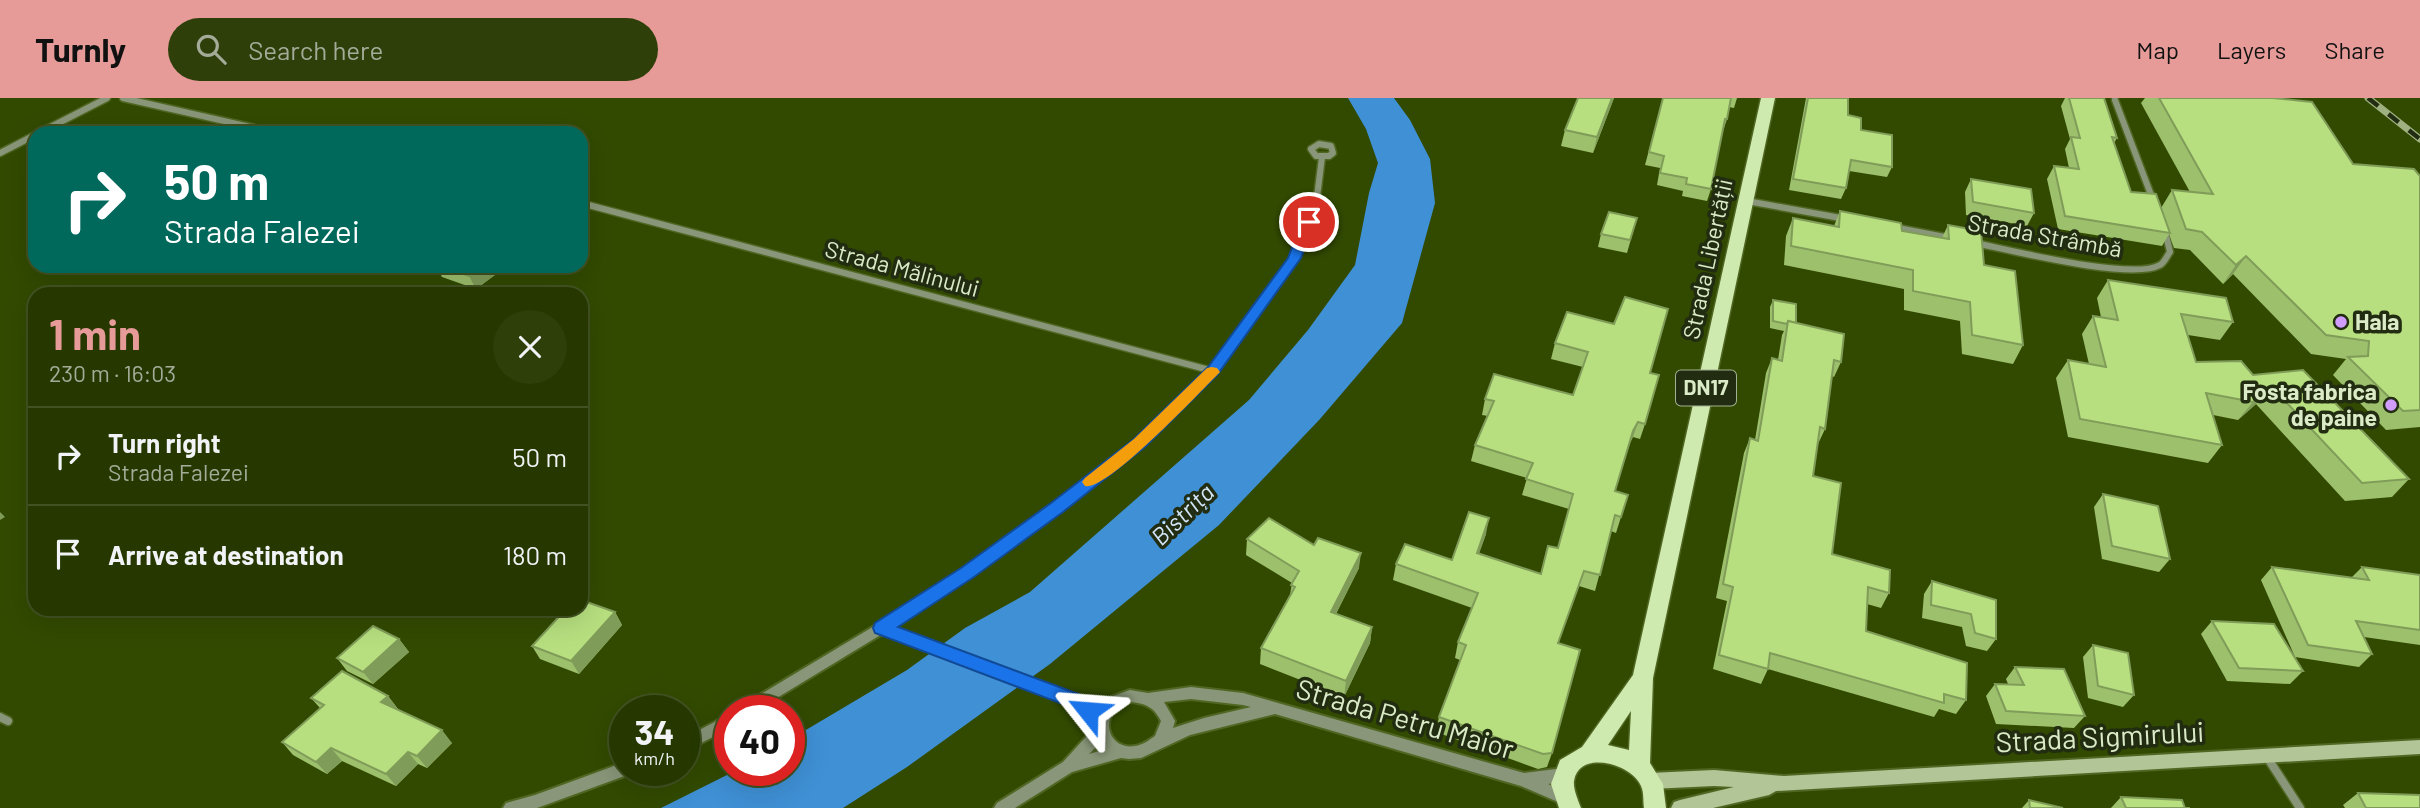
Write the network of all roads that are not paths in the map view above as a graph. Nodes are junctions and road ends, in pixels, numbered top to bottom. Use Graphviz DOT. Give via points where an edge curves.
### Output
graph roads {
  1 [pos="107,98"];
  2 [pos="123,98"];
  3 [pos="1768,98"];
  4 [pos="2115,100"];
  5 [pos="53,126"];
  6 [pos="246,126"];
  7 [pos="28,139"];
  8 [pos="0,153"];
  9 [pos="1322,157"];
  10 [pos="1747,201"];
  11 [pos="2154,202"];
  12 [pos="588,205"];
  13 [pos="1856,221"];
  14 [pos="1883,226"];
  15 [pos="2163,228"];
  16 [pos="1213,371"];
  17 [pos="881,628"];
  18 [pos="1643,678"];
  19 [pos="771,695"];
  20 [pos="1151,698"];
  21 [pos="1069,699"];
  22 [pos="1111,704"];
  23 [pos="1273,709"];
  24 [pos="1101,726"];
  25 [pos="1162,739"];
  26 [pos="2420,747"];
  27 [pos="1122,751"];
  28 [pos="1590,753"];
  29 [pos="2267,757"];
  30 [pos="1068,767"];
  31 [pos="609,774"];
  32 [pos="1644,774"];
  33 [pos="1564,775"];
  34 [pos="1523,780"];
  35 [pos="1784,784"];
  36 [pos="1567,803"];
  37 [pos="511,808"];
  38 [pos="1002,808"];
  39 [pos="1655,808"];
  40 [pos="1681,808"];
  41 [pos="2300,808"];
  1 -- 5 [label="street"];
  2 -- 6 [label="street"];
  3 -- 10 [label="main road, Strada Libertății / DN17"];
  4 -- 11 [label="street"];
  7 -- 8 [label="street"];
  9 -- 16 [label="street" via="1316,205 1294,258"];
  10 -- 13 [label="street"];
  10 -- 18 [label="main road, Strada Libertății / DN17"];
  12 -- 16 [label="street, Strada Mălinului"];
  14 -- 15 [label="street, Strada Strâmbă" via="2115,268 2145,269 2160,265 2170,252"];
  16 -- 17 [label="street" via="1140,443 1057,508 945,589"];
  17 -- 19 [label="street"];
  17 -- 21 [label="street"];
  18 -- 28 [label="main road, Strada Libertății / DN17"];
  18 -- 32 [label="main road, Strada Libertății / DN17"];
  20 -- 22 [label="street" via="1130,695"];
  20 -- 23 [label="street, Strada Petru Maior" via="1191,693 1243,699"];
  20 -- 25 [label="street" via="1160,704 1168,721"];
  21 -- 22 [label="street"];
  21 -- 24 [label="street"];
  22 -- 24 [label="street"];
  23 -- 25 [label="street, Strada Petru Maior"];
  23 -- 34 [label="street, Strada Petru Maior"];
  24 -- 27 [label="street" via="1112,746"];
  24 -- 30 [label="street"];
  25 -- 27 [label="street" via="1144,752"];
  26 -- 29 [label="main road, Strada Sigmirului"];
  27 -- 30 [label="street"];
  28 -- 32 [label="main road, Strada Sigmirului" via="1615,754"];
  28 -- 33 [label="main road" via="1578,757"];
  29 -- 35 [label="main road, Strada Sigmirului"];
  29 -- 41 [label="street"];
  30 -- 38 [label="street"];
  31 -- 37 [label="street"];
  32 -- 35 [label="main road, Strada Sigmirului"];
  32 -- 39 [label="main road" via="1655,793"];
  33 -- 34 [label="street, Strada Petru Maior"];
  33 -- 36 [label="main road"];
  34 -- 36 [label="street, Strada Petru Maior"];
  35 -- 40 [label="main road, Strada Sigmirului"];
}
